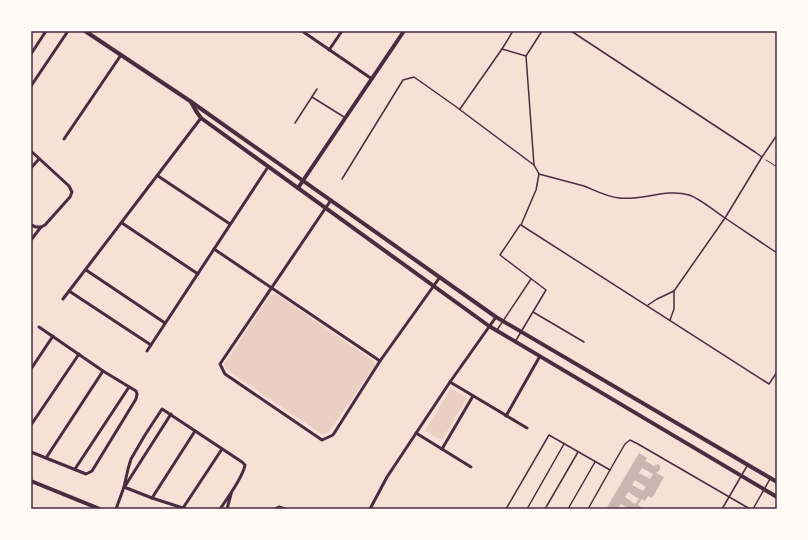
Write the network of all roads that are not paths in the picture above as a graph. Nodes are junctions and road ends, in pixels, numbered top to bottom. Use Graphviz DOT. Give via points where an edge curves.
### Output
graph roads {
  1 [pos="46,31"];
  2 [pos="68,31"];
  3 [pos="85,31"];
  4 [pos="302,31"];
  5 [pos="342,31"];
  6 [pos="404,31"];
  7 [pos="513,31"];
  8 [pos="542,31"];
  9 [pos="571,31"];
  10 [pos="502,49"];
  11 [pos="329,50"];
  12 [pos="31,54"];
  13 [pos="121,55"];
  14 [pos="526,56"];
  15 [pos="372,79"];
  16 [pos="31,86"];
  17 [pos="317,89"];
  18 [pos="312,97"];
  19 [pos="190,101"];
  20 [pos="460,110"];
  21 [pos="201,118"];
  22 [pos="346,118"];
  23 [pos="295,122"];
  24 [pos="777,135"];
  25 [pos="64,139"];
  26 [pos="31,151"];
  27 [pos="762,157"];
  28 [pos="39,159"];
  29 [pos="534,165"];
  30 [pos="268,167"];
  31 [pos="31,168"];
  32 [pos="539,174"];
  33 [pos="158,176"];
  34 [pos="342,179"];
  35 [pos="304,181"];
  36 [pos="298,188"];
  37 [pos="331,200"];
  38 [pos="326,208"];
  39 [pos="725,218"];
  40 [pos="122,223"];
  41 [pos="230,224"];
  42 [pos="31,225"];
  43 [pos="521,225"];
  44 [pos="41,227"];
  45 [pos="378,234"];
  46 [pos="31,240"];
  47 [pos="372,242"];
  48 [pos="214,249"];
  49 [pos="777,253"];
  50 [pos="86,270"];
  51 [pos="198,274"];
  52 [pos="440,277"];
  53 [pos="531,279"];
  54 [pos="433,286"];
  55 [pos="271,288"];
  56 [pos="69,291"];
  57 [pos="674,291"];
  58 [pos="63,299"];
  59 [pos="647,306"];
  60 [pos="533,312"];
  61 [pos="496,317"];
  62 [pos="670,320"];
  63 [pos="503,321"];
  64 [pos="165,323"];
  65 [pos="489,326"];
  66 [pos="39,327"];
  67 [pos="497,330"];
  68 [pos="521,331"];
  69 [pos="54,336"];
  70 [pos="515,342"];
  71 [pos="584,342"];
  72 [pos="151,345"];
  73 [pos="147,351"];
  74 [pos="79,354"];
  75 [pos="540,356"];
  76 [pos="380,361"];
  77 [pos="31,369"];
  78 [pos="104,371"];
  79 [pos="777,372"];
  80 [pos="450,382"];
  81 [pos="129,387"];
  82 [pos="473,396"];
  83 [pos="171,414"];
  84 [pos="506,416"];
  85 [pos="31,425"];
  86 [pos="527,428"];
  87 [pos="195,431"];
  88 [pos="416,433"];
  89 [pos="564,444"];
  90 [pos="222,449"];
  91 [pos="442,449"];
  92 [pos="31,452"];
  93 [pos="578,452"];
  94 [pos="46,458"];
  95 [pos="595,462"];
  96 [pos="748,465"];
  97 [pos="471,467"];
  98 [pos="75,469"];
  99 [pos="610,470"];
  100 [pos="741,476"];
  101 [pos="770,479"];
  102 [pos="31,481"];
  103 [pos="777,482"];
  104 [pos="124,487"];
  105 [pos="764,490"];
  106 [pos="231,492"];
  107 [pos="729,497"];
  108 [pos="777,497"];
  109 [pos="152,498"];
  110 [pos="184,508"];
  111 [pos="100,509"];
  112 [pos="116,509"];
  113 [pos="220,509"];
  114 [pos="227,509"];
  115 [pos="275,509"];
  116 [pos="285,509"];
  117 [pos="370,509"];
  118 [pos="506,509"];
  119 [pos="527,509"];
  120 [pos="545,509"];
  121 [pos="568,509"];
  122 [pos="588,509"];
  123 [pos="722,509"];
  124 [pos="751,509"];
  1 -- 12 [label="street"];
  2 -- 16 [label="street"];
  3 -- 13 [label="street"];
  4 -- 11 [label="street"];
  5 -- 11 [label="street"];
  6 -- 15 [label="street"];
  7 -- 10 [label="lane"];
  8 -- 14 [label="lane"];
  9 -- 27 [label="lane"];
  10 -- 14 [label="lane"];
  10 -- 20 [label="lane"];
  11 -- 15 [label="street"];
  13 -- 19 [label="street"];
  13 -- 25 [label="street"];
  14 -- 29 [label="lane"];
  15 -- 22 [label="street"];
  17 -- 18 [label="lane"];
  18 -- 22 [label="lane"];
  18 -- 23 [label="lane"];
  19 -- 21 [label="street"];
  19 -- 35 [label="street"];
  20 -- 29 [label="lane"];
  20 -- 34 [label="lane" via="414,77 403,80"];
  21 -- 30 [label="street"];
  21 -- 33 [label="street"];
  22 -- 35 [label="street"];
  24 -- 27 [label="lane"];
  26 -- 28 [label="street"];
  27 -- 39 [label="lane"];
  28 -- 31 [label="street"];
  28 -- 44 [label="street" via="69,186 72,192 46,225"];
  29 -- 32 [label="lane"];
  30 -- 36 [label="street"];
  30 -- 41 [label="street"];
  32 -- 39 [label="lane" via="616,198 628,199 675,193 690,195"];
  32 -- 43 [label="lane" via="536,190"];
  33 -- 40 [label="street"];
  33 -- 41 [label="street"];
  35 -- 36 [label="street"];
  35 -- 37 [label="street"];
  36 -- 38 [label="street"];
  37 -- 38 [label="street"];
  37 -- 45 [label="street"];
  38 -- 47 [label="street"];
  38 -- 55 [label="street"];
  39 -- 49 [label="lane"];
  39 -- 57 [label="lane"];
  40 -- 50 [label="street"];
  40 -- 51 [label="street"];
  41 -- 48 [label="street"];
  42 -- 44 [label="street"];
  43 -- 53 [label="lane" via="500,255"];
  43 -- 59 [label="lane"];
  44 -- 46 [label="street"];
  45 -- 47 [label="street"];
  45 -- 52 [label="street"];
  47 -- 54 [label="street"];
  48 -- 51 [label="street"];
  48 -- 55 [label="street"];
  50 -- 56 [label="street"];
  50 -- 64 [label="street"];
  51 -- 64 [label="street"];
  52 -- 54 [label="street"];
  52 -- 61 [label="street"];
  53 -- 60 [label="lane" via="546,290"];
  53 -- 63 [label="lane"];
  54 -- 65 [label="street"];
  54 -- 76 [label="street"];
  55 -- 76 [label="street"];
  55 -- 76 [label="street" via="220,364 225,374 322,440 333,435"];
  56 -- 58 [label="street"];
  56 -- 72 [label="street"];
  57 -- 59 [label="lane"];
  57 -- 62 [label="lane" via="674,309"];
  59 -- 62 [label="lane"];
  60 -- 68 [label="lane"];
  60 -- 71 [label="lane"];
  61 -- 63 [label="street"];
  61 -- 65 [label="street"];
  62 -- 79 [label="lane" via="769,384"];
  63 -- 67 [label="lane"];
  63 -- 68 [label="street"];
  64 -- 72 [label="street"];
  65 -- 67 [label="street"];
  65 -- 80 [label="street"];
  66 -- 69 [label="street"];
  67 -- 70 [label="street"];
  68 -- 70 [label="lane"];
  68 -- 96 [label="street"];
  69 -- 74 [label="street"];
  69 -- 77 [label="street"];
  70 -- 75 [label="street"];
  72 -- 73 [label="street"];
  74 -- 78 [label="street"];
  74 -- 85 [label="street"];
  75 -- 84 [label="street"];
  75 -- 100 [label="street"];
  78 -- 81 [label="street"];
  78 -- 94 [label="street"];
  80 -- 82 [label="street"];
  80 -- 88 [label="street"];
  81 -- 98 [label="street"];
  81 -- 98 [label="street" via="137,394 136,399 92,471 86,474"];
  82 -- 84 [label="street"];
  82 -- 91 [label="street"];
  83 -- 87 [label="street"];
  83 -- 104 [label="street"];
  83 -- 104 [label="street" via="162,409 145,435 131,459"];
  84 -- 86 [label="street"];
  87 -- 90 [label="street"];
  87 -- 109 [label="street"];
  88 -- 91 [label="street"];
  88 -- 117 [label="street" via="387,477"];
  89 -- 93 [label="lane"];
  89 -- 118 [label="lane" via="549,435"];
  89 -- 119 [label="lane"];
  90 -- 106 [label="street" via="245,465"];
  90 -- 110 [label="street"];
  91 -- 97 [label="street"];
  92 -- 94 [label="street"];
  93 -- 95 [label="lane"];
  93 -- 120 [label="lane"];
  94 -- 98 [label="street"];
  95 -- 99 [label="lane"];
  95 -- 121 [label="lane"];
  96 -- 100 [label="lane"];
  96 -- 101 [label="street"];
  99 -- 107 [label="lane" via="630,440"];
  99 -- 122 [label="lane"];
  100 -- 105 [label="street"];
  100 -- 107 [label="lane"];
  101 -- 103 [label="street"];
  101 -- 105 [label="lane"];
  102 -- 111 [label="street"];
  104 -- 109 [label="street"];
  104 -- 112 [label="street"];
  105 -- 108 [label="street"];
  105 -- 124 [label="lane"];
  106 -- 113 [label="street"];
  106 -- 114 [label="street"];
  107 -- 123 [label="lane"];
  107 -- 124 [label="lane"];
  109 -- 110 [label="street"];
  115 -- 116 [label="street"];
}
